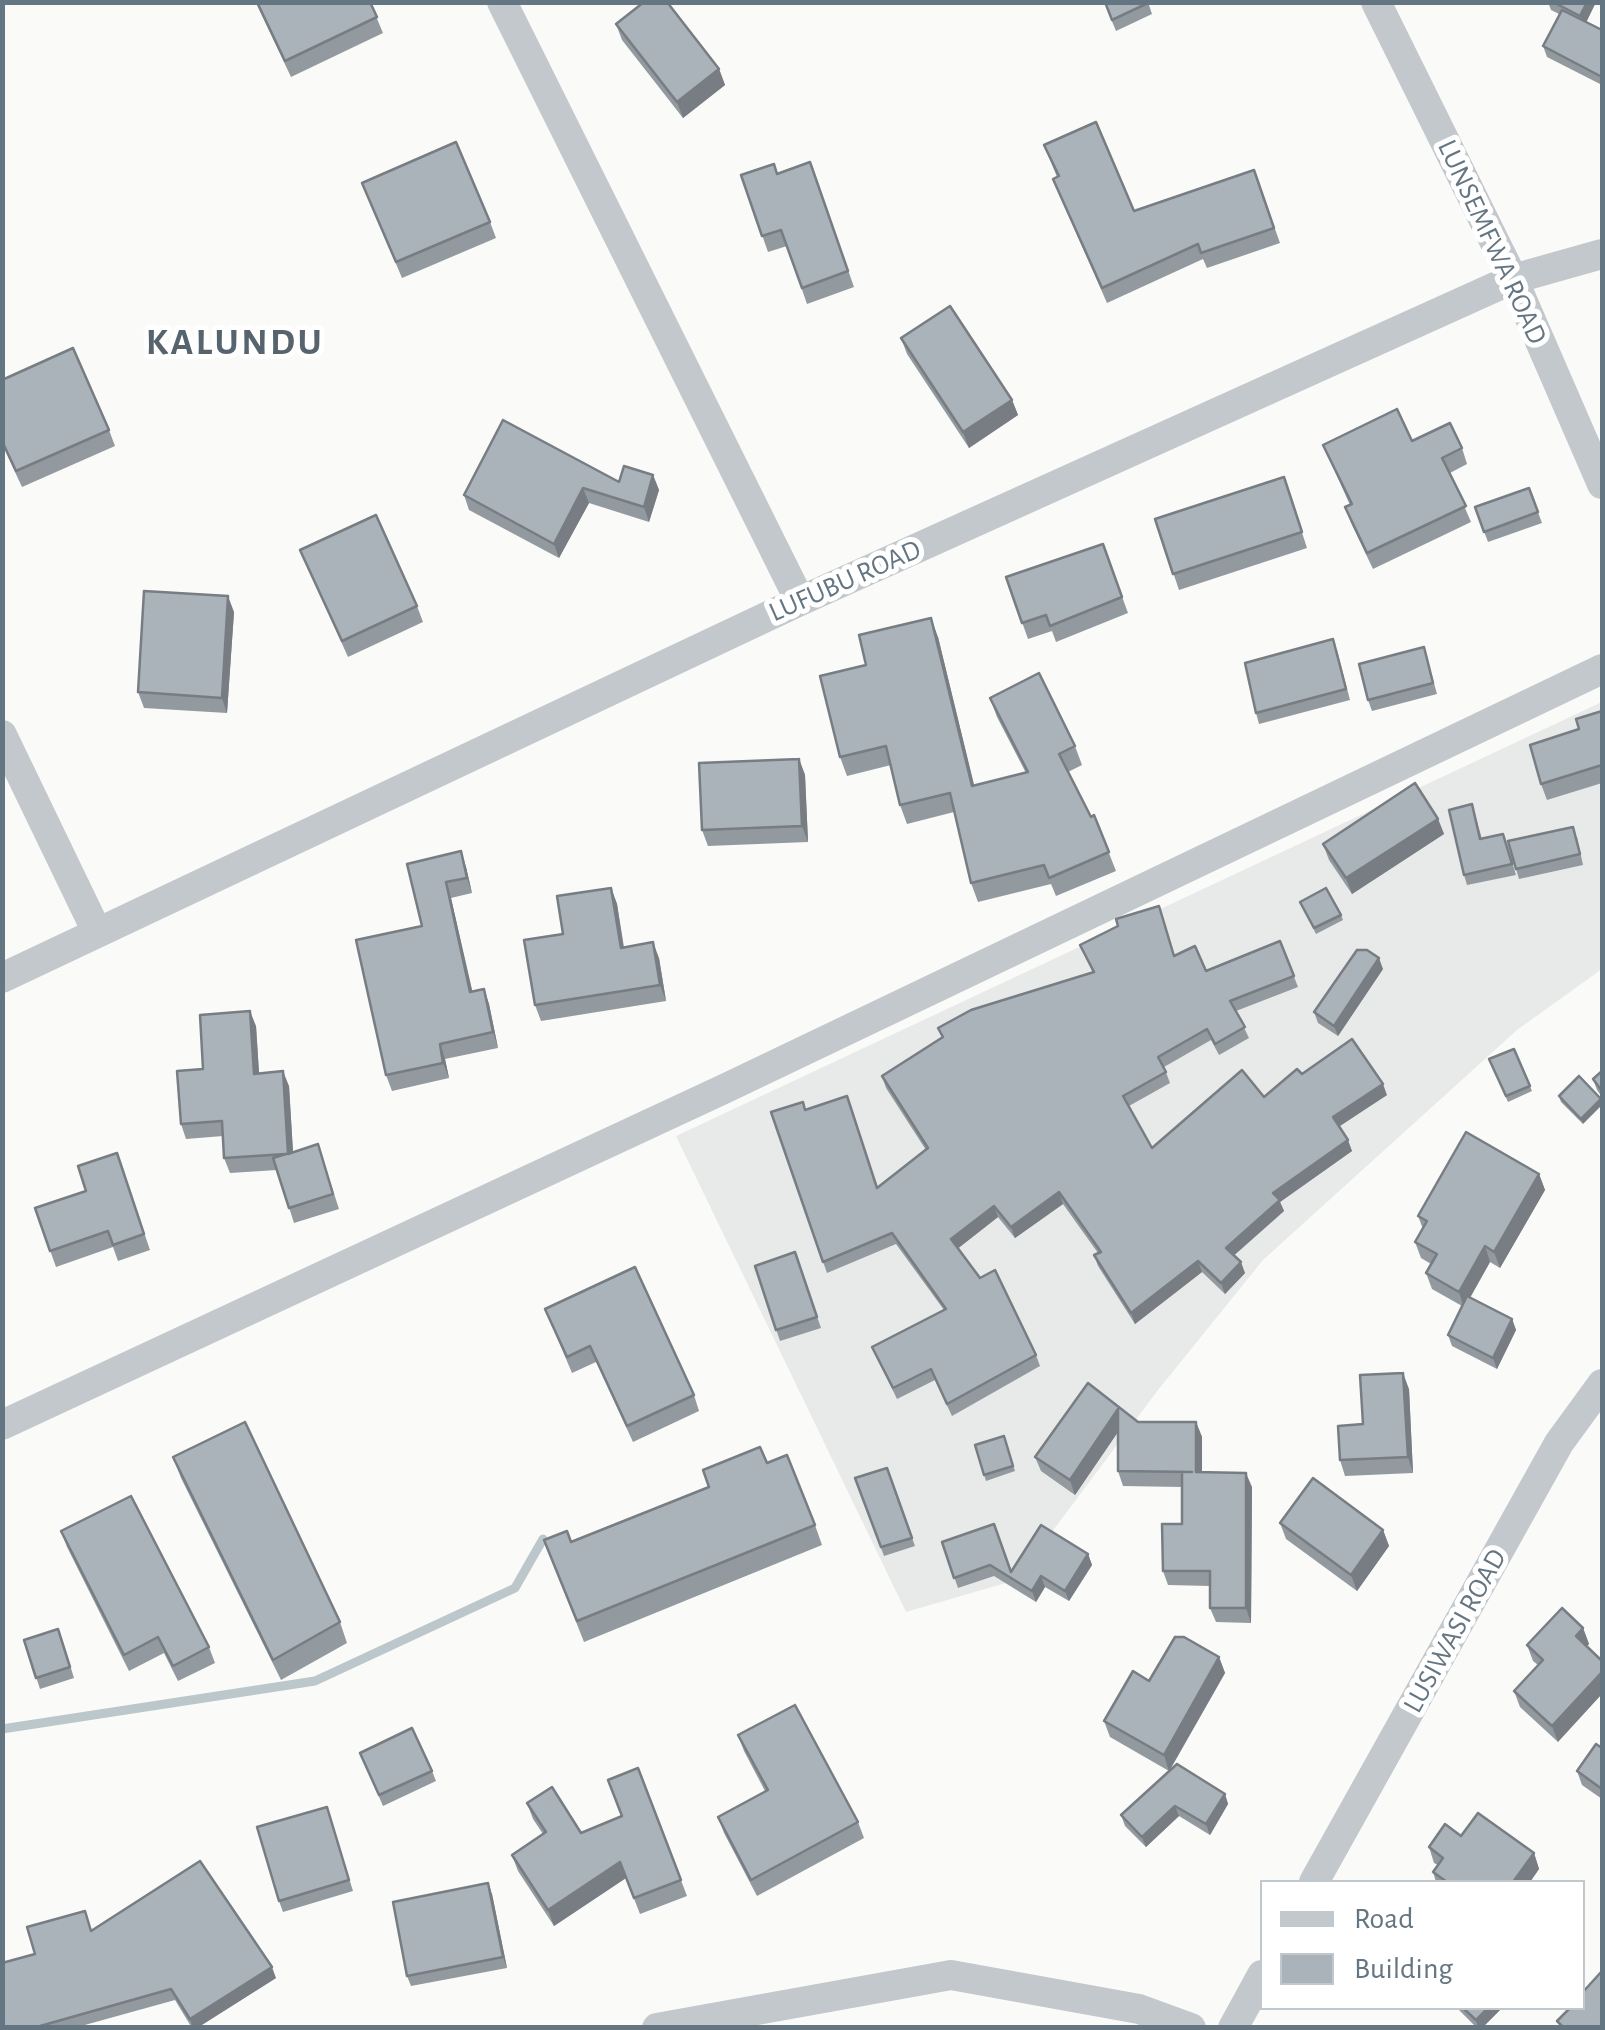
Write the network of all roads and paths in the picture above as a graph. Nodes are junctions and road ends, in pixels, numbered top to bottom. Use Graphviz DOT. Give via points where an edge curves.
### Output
graph roads {
  1 [pos="502,2"];
  2 [pos="1376,2"];
  3 [pos="1602,254"];
  4 [pos="1513,279"];
  5 [pos="1602,484"];
  6 [pos="800,602"];
  7 [pos="1602,669"];
  8 [pos="2,735"];
  9 [pos="97,932"];
  10 [pos="2,978"];
  11 [pos="1602,1384"];
  12 [pos="2,1425"];
  13 [pos="1315,1880"];
  14 [pos="1260,1979"];
  15 [pos="657,2028"];
  16 [pos="1191,2028"];
  17 [pos="1233,2028"];
  1 -- 6 [label="street"];
  2 -- 4 [label="street, LUNSEMFWA ROAD"];
  3 -- 4 [label="street, LUFUBU ROAD"];
  4 -- 5 [label="street, LUNSEMFWA ROAD"];
  4 -- 6 [label="street, LUFUBU ROAD"];
  6 -- 9 [label="street, LUFUBU ROAD"];
  7 -- 12 [label="street"];
  8 -- 9 [label="street"];
  9 -- 10 [label="street, LUFUBU ROAD"];
  11 -- 13 [label="street, LUSIWASI ROAD" via="1559,1443"];
  14 -- 17 [label="street"];
  15 -- 16 [label="street" via="951,1975 1139,2009"];
}
